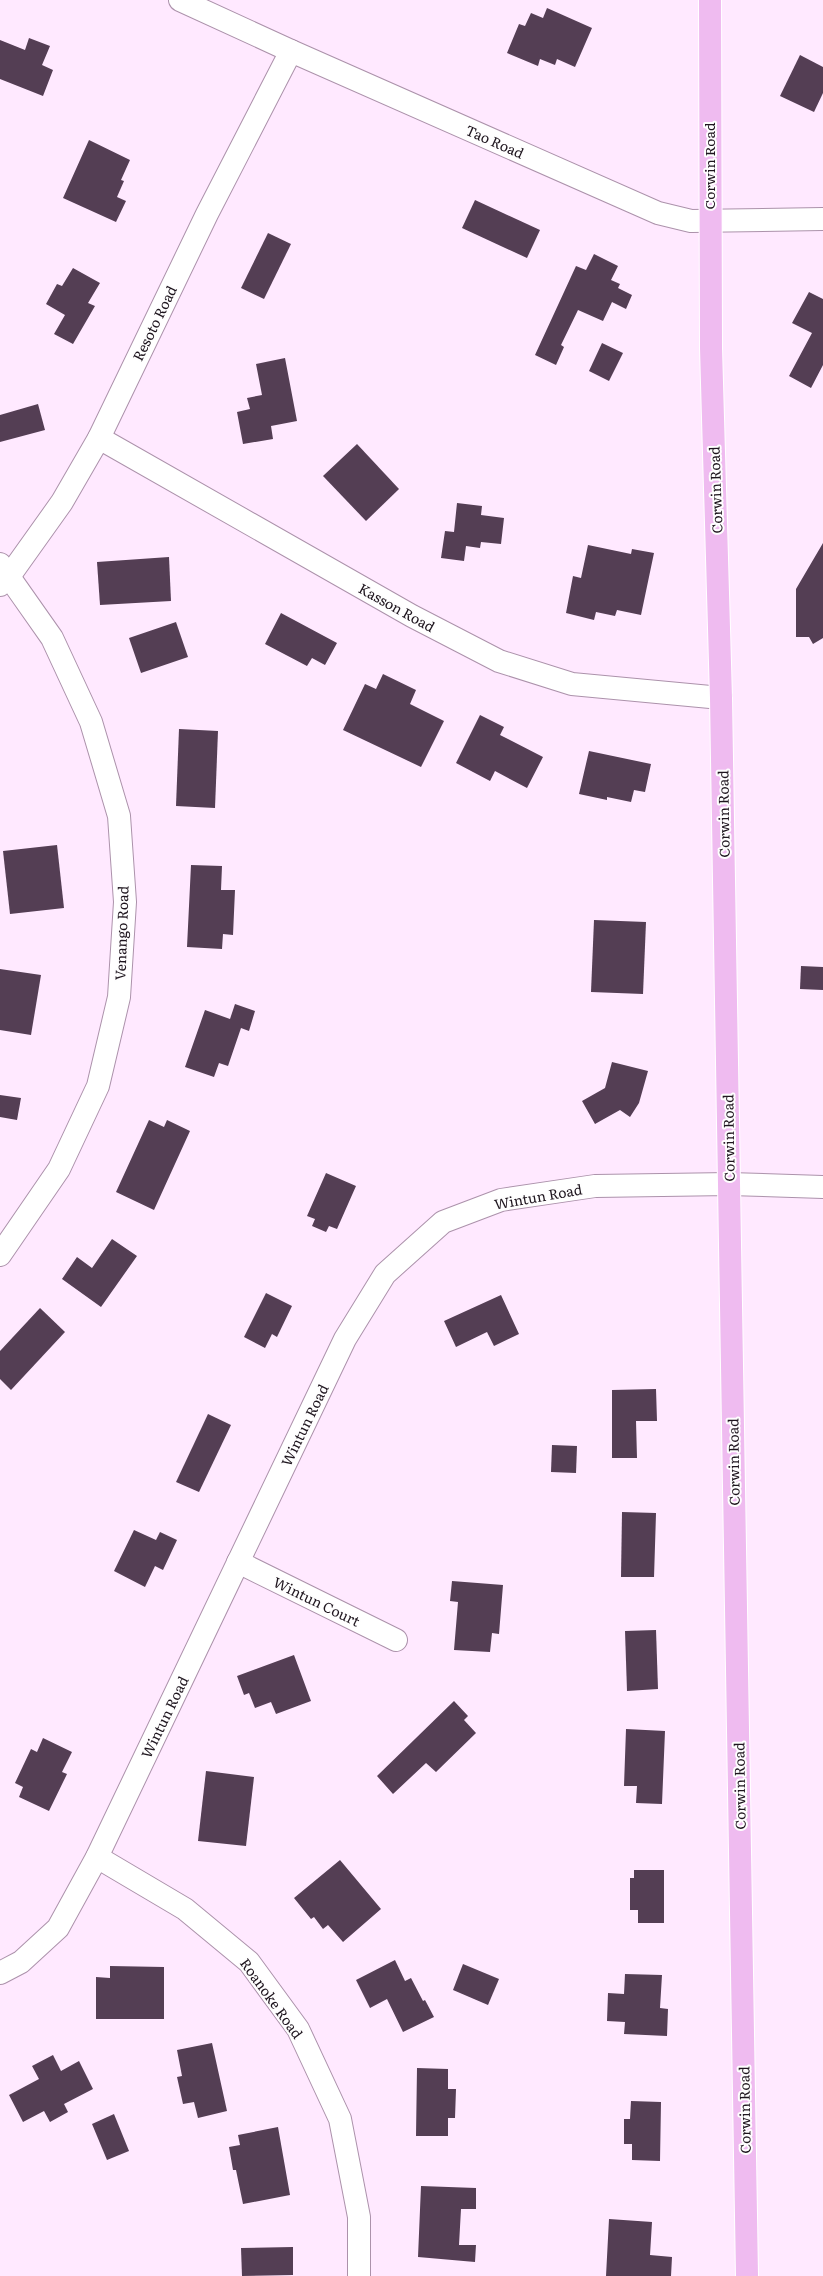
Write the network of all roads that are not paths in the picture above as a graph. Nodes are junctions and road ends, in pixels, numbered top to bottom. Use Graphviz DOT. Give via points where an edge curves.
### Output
graph roads {
  1 [pos="180,0"];
  2 [pos="710,0"];
  3 [pos="291,51"];
  4 [pos="823,219"];
  5 [pos="709,220"];
  6 [pos="99,438"];
  7 [pos="3,575"];
  8 [pos="721,698"];
  9 [pos="729,1184"];
  10 [pos="823,1187"];
  11 [pos="0,1255"];
  12 [pos="238,1562"];
  13 [pos="396,1640"];
  14 [pos="97,1858"];
  15 [pos="0,1972"];
  16 [pos="359,2276"];
  17 [pos="747,2276"];
  1 -- 3 [label="street, Tao Road"];
  2 -- 5 [label="main road, Corwin Road"];
  3 -- 5 [label="street, Tao Road" via="658,213 691,221"];
  3 -- 6 [label="street, Resoto Road" via="207,214"];
  4 -- 5 [label="street, Tao Road"];
  5 -- 8 [label="main road, Corwin Road"];
  6 -- 7 [label="street, Resoto Road" via="62,502"];
  6 -- 8 [label="street, Kasson Road" via="412,616 499,661 572,684"];
  7 -- 11 [label="street, Venango Road" via="52,638 91,722 119,816 125,902 119,997 98,1086 58,1169"];
  8 -- 9 [label="main road, Corwin Road"];
  9 -- 10 [label="street, Wintun Road"];
  9 -- 12 [label="street, Wintun Road" via="595,1186 501,1200 443,1222 385,1274 349,1332"];
  9 -- 17 [label="main road, Corwin Road"];
  12 -- 13 [label="street, Wintun Court"];
  12 -- 14 [label="street, Wintun Road"];
  14 -- 15 [label="street, Wintun Road" via="58,1928 21,1962"];
  14 -- 16 [label="street, Roanoke Road" via="185,1909 249,1962 298,2029 340,2120 359,2217"];
}
